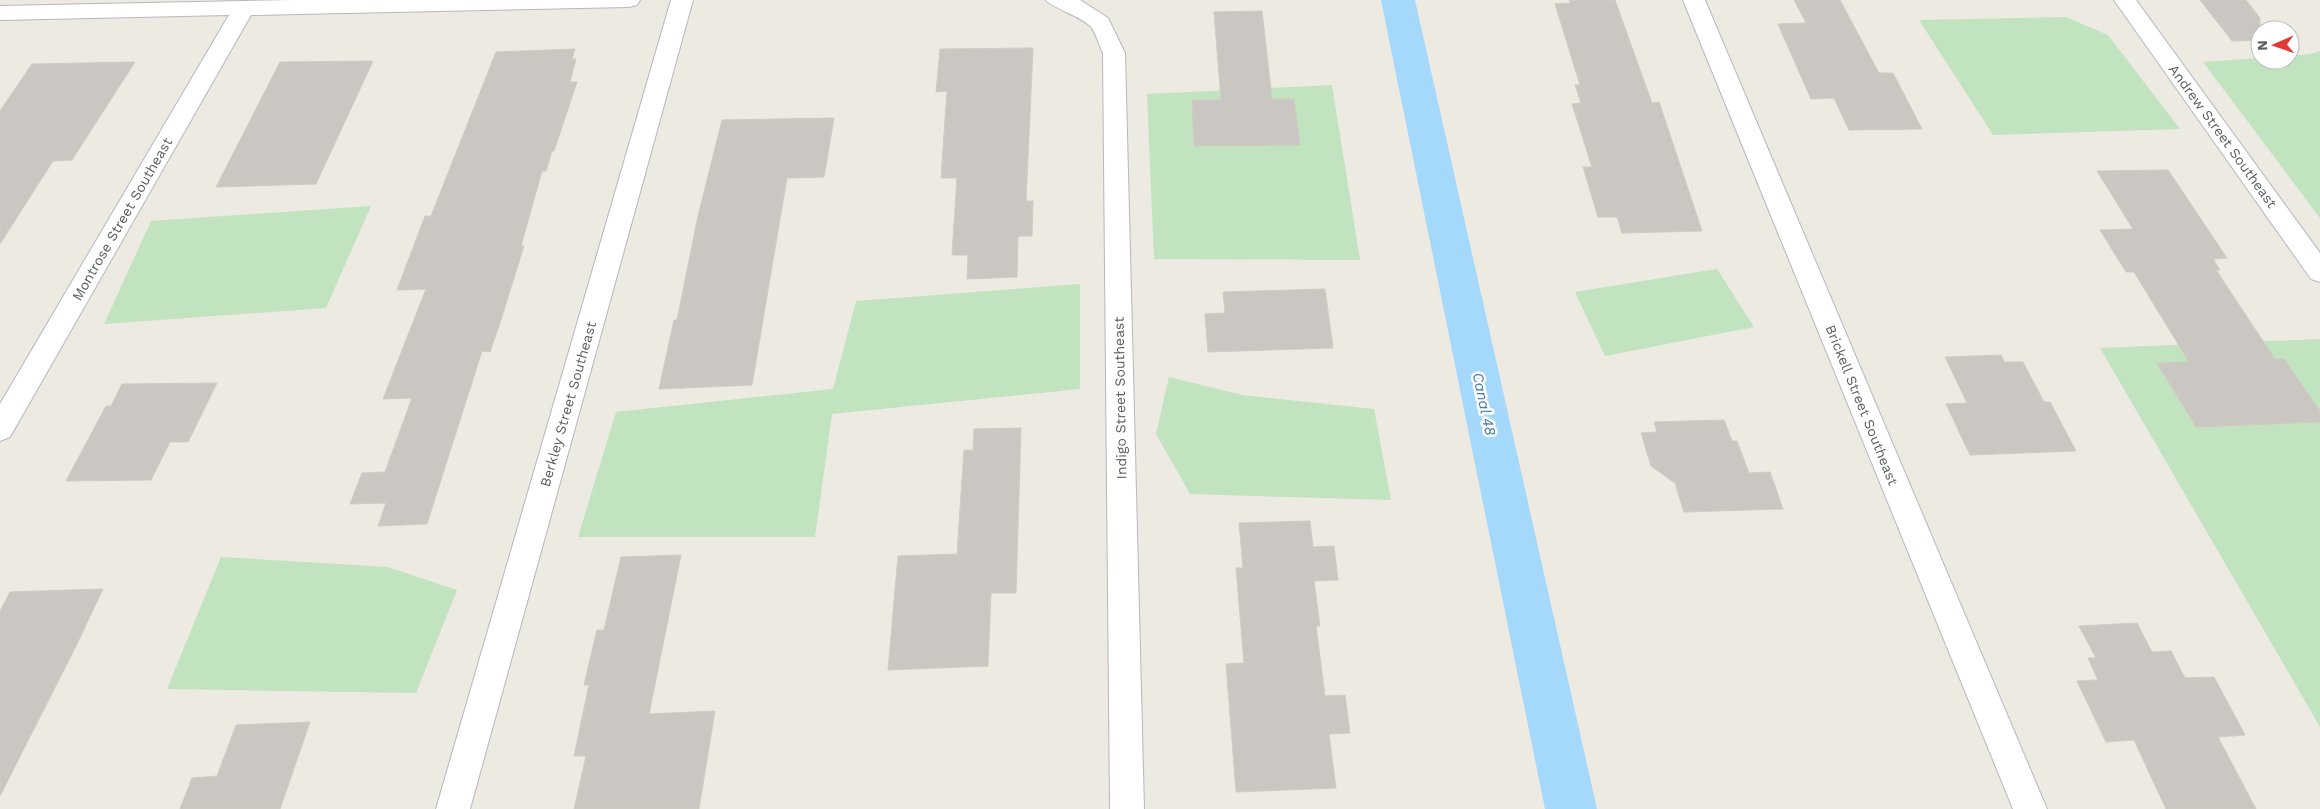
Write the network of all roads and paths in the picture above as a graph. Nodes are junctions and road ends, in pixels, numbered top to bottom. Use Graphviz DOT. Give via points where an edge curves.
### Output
graph roads {
  1 [pos="629,0"];
  2 [pos="682,0"];
  3 [pos="1694,0"];
  4 [pos="2126,0"];
  5 [pos="426,2"];
  6 [pos="1065,2"];
  7 [pos="243,9"];
  8 [pos="0,14"];
  9 [pos="2320,272"];
  10 [pos="0,429"];
  11 [pos="453,809"];
  12 [pos="1127,809"];
  13 [pos="2030,809"];
  1 -- 5 [label="street"];
  2 -- 11 [label="street, Berkley Street Southeast"];
  3 -- 13 [label="street, Brickell Street Southeast"];
  4 -- 9 [label="street, Andrew Street Southeast"];
  5 -- 7 [label="street"];
  6 -- 12 [label="street, Indigo Street Southeast" via="1100,23 1114,53"];
  7 -- 8 [label="street"];
  7 -- 10 [label="street, Montrose Street Southeast"];
}
